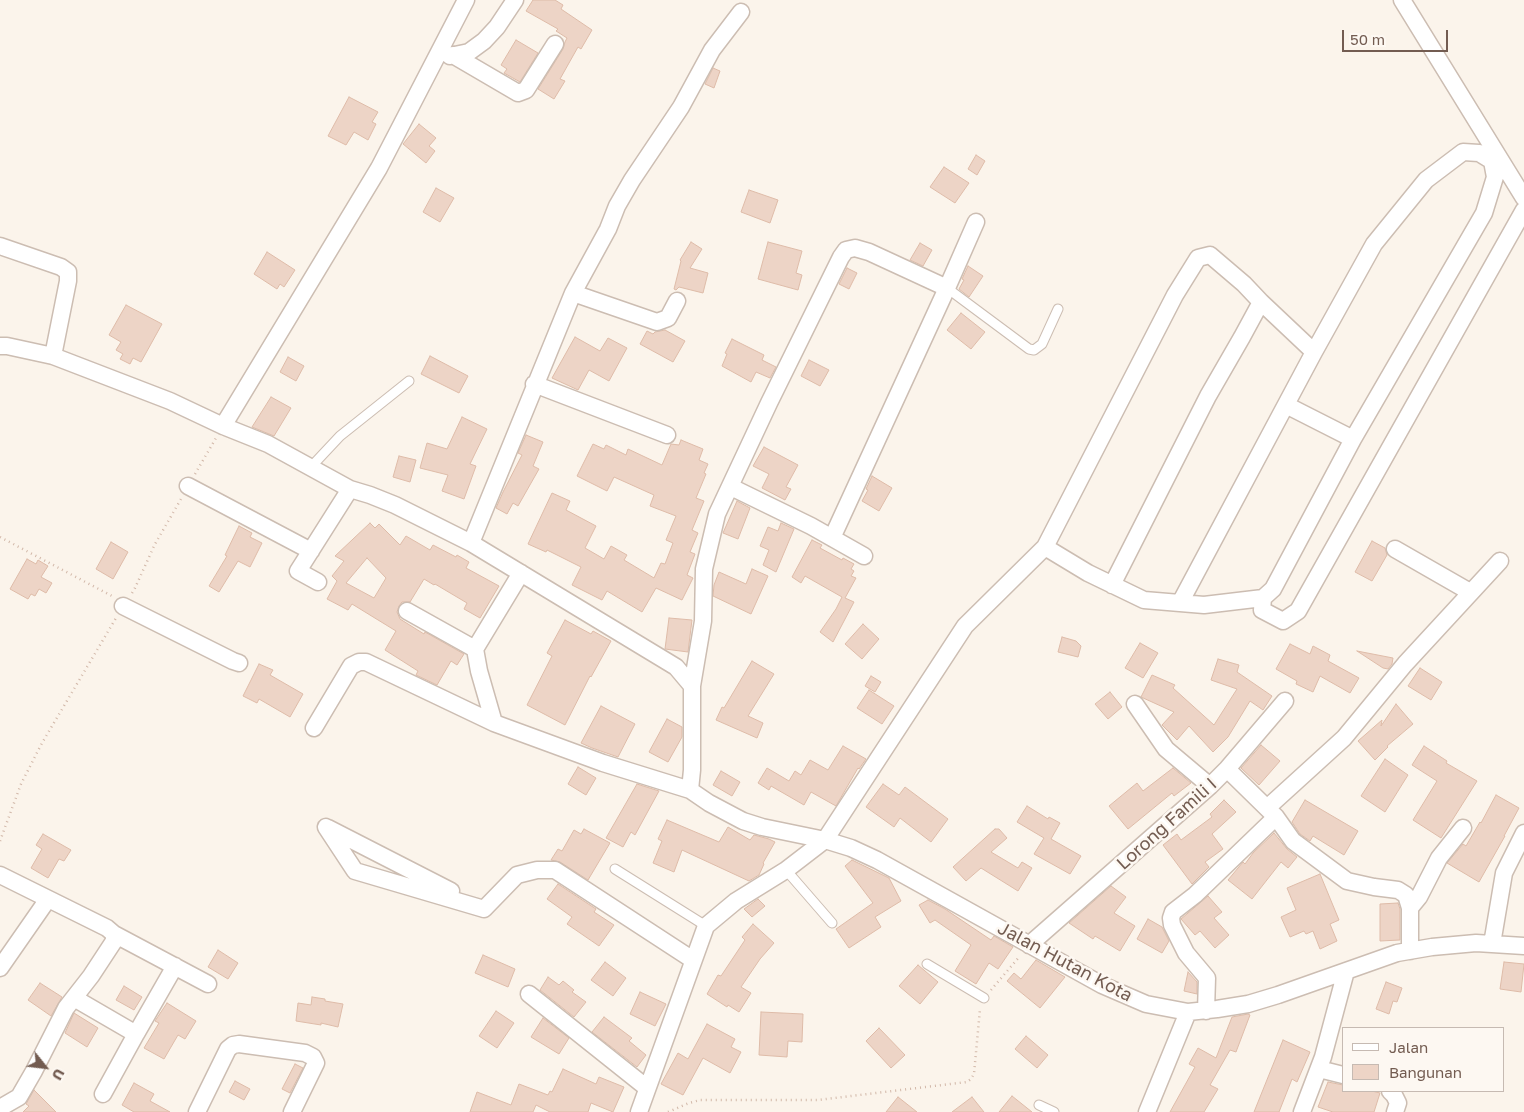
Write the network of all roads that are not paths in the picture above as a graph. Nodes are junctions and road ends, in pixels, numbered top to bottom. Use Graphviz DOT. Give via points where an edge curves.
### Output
graph roads {
  1 [pos="466,0"];
  2 [pos="515,0"];
  3 [pos="1402,0"];
  4 [pos="741,12"];
  5 [pos="555,44"];
  6 [pos="453,56"];
  7 [pos="435,60"];
  8 [pos="1524,198"];
  9 [pos="1524,210"];
  10 [pos="976,222"];
  11 [pos="0,246"];
  12 [pos="947,288"];
  13 [pos="572,293"];
  14 [pos="677,301"];
  15 [pos="1261,302"];
  16 [pos="1058,309"];
  17 [pos="0,346"];
  18 [pos="1314,352"];
  19 [pos="53,356"];
  20 [pos="409,381"];
  21 [pos="534,384"];
  22 [pos="1286,405"];
  23 [pos="223,426"];
  24 [pos="667,435"];
  25 [pos="1353,440"];
  26 [pos="310,468"];
  27 [pos="188,486"];
  28 [pos="731,487"];
  29 [pos="350,489"];
  30 [pos="832,538"];
  31 [pos="471,543"];
  32 [pos="1045,547"];
  33 [pos="1395,549"];
  34 [pos="311,551"];
  35 [pos="864,556"];
  36 [pos="1500,561"];
  37 [pos="521,573"];
  38 [pos="318,582"];
  39 [pos="1112,584"];
  40 [pos="1470,592"];
  41 [pos="1263,598"];
  42 [pos="125,602"];
  43 [pos="1180,603"];
  44 [pos="407,611"];
  45 [pos="475,648"];
  46 [pos="239,663"];
  47 [pos="692,686"];
  48 [pos="1285,701"];
  49 [pos="1135,704"];
  50 [pos="494,723"];
  51 [pos="314,728"];
  52 [pos="1227,769"];
  53 [pos="1210,786"];
  54 [pos="690,790"];
  55 [pos="1272,813"];
  56 [pos="1463,828"];
  57 [pos="1524,833"];
  58 [pos="825,840"];
  59 [pos="615,869"];
  60 [pos="786,870"];
  61 [pos="0,876"];
  62 [pos="48,899"];
  63 [pos="1410,908"];
  64 [pos="484,909"];
  65 [pos="832,923"];
  66 [pos="706,926"];
  67 [pos="114,934"];
  68 [pos="1492,944"];
  69 [pos="1029,945"];
  70 [pos="1524,946"];
  71 [pos="1410,950"];
  72 [pos="693,960"];
  73 [pos="927,964"];
  74 [pos="175,966"];
  75 [pos="0,968"];
  76 [pos="1346,971"];
  77 [pos="208,984"];
  78 [pos="529,994"];
  79 [pos="74,998"];
  80 [pos="984,998"];
  81 [pos="1206,1010"];
  82 [pos="1188,1012"];
  83 [pos="136,1034"];
  84 [pos="1319,1069"];
  85 [pos="1342,1075"];
  86 [pos="647,1088"];
  87 [pos="1391,1092"];
  88 [pos="103,1094"];
  89 [pos="1039,1105"];
  90 [pos="0,1108"];
  91 [pos="197,1112"];
  92 [pos="292,1112"];
  93 [pos="639,1112"];
  94 [pos="1054,1112"];
  95 [pos="1147,1112"];
  96 [pos="1302,1112"];
  97 [pos="1395,1112"];
  1 -- 7 [label="street"];
  2 -- 6 [label="street" via="484,42 469,52"];
  3 -- 8 [label="street"];
  4 -- 13 [label="street" via="712,50 681,107 632,180"];
  5 -- 6 [label="street" via="526,90 518,93"];
  6 -- 7 [label="street"];
  7 -- 23 [label="street" via="379,168"];
  9 -- 41 [label="street" via="1298,611 1284,621 1262,610"];
  10 -- 12 [label="street"];
  11 -- 19 [label="street" via="68,272"];
  12 -- 16 [label="lane" via="1034,350 1042,344"];
  12 -- 28 [label="street" via="869,252 855,248 846,250"];
  12 -- 30 [label="street"];
  13 -- 14 [label="street" via="658,322 668,318"];
  13 -- 21 [label="street"];
  15 -- 18 [label="street"];
  15 -- 32 [label="street" via="1210,255 1198,258 1175,295"];
  15 -- 39 [label="street" via="1208,396"];
  17 -- 19 [label="street"];
  18 -- 22 [label="street"];
  18 -- 25 [label="street" via="1374,244 1426,180 1463,152 1479,153 1492,161 1495,177 1484,213"];
  19 -- 23 [label="street" via="170,401"];
  20 -- 26 [label="lane" via="340,436"];
  21 -- 24 [label="street"];
  21 -- 31 [label="street"];
  22 -- 25 [label="street"];
  22 -- 43 [label="street"];
  23 -- 26 [label="street" via="268,444"];
  25 -- 41 [label="street" via="1273,589"];
  26 -- 29 [label="street"];
  27 -- 34 [label="street"];
  28 -- 30 [label="street"];
  28 -- 47 [label="street" via="718,514 704,570 703,621"];
  29 -- 31 [label="street" via="395,505"];
  29 -- 34 [label="street"];
  30 -- 35 [label="street"];
  31 -- 37 [label="street"];
  32 -- 39 [label="street"];
  32 -- 58 [label="street" via="966,626"];
  33 -- 40 [label="street"];
  34 -- 38 [label="street" via="298,571"];
  36 -- 40 [label="street"];
  37 -- 45 [label="street"];
  37 -- 47 [label="street" via="676,667"];
  39 -- 43 [label="street" via="1144,600"];
  40 -- 55 [label="street" via="1344,738"];
  41 -- 43 [label="street" via="1204,606"];
  42 -- 46 [label="street"];
  44 -- 45 [label="street"];
  45 -- 50 [label="street"];
  47 -- 54 [label="street"];
  48 -- 52 [label="street"];
  49 -- 53 [label="street" via="1166,749"];
  50 -- 51 [label="street, Jalan Hutan Kota" via="366,662 359,662 346,674"];
  50 -- 54 [label="street, Jalan Hutan Kota" via="603,763"];
  52 -- 53 [label="street, Lorong Famili I"];
  52 -- 55 [label="street, Lorong Famili I"];
  53 -- 69 [label="street, Lorong Famili I"];
  54 -- 58 [label="street, Jalan Hutan Kota" via="742,821"];
  55 -- 63 [label="street, Lorong Famili I" via="1293,841 1347,880 1398,890 1406,895"];
  55 -- 81 [label="street" via="1195,895 1173,912 1172,925 1186,953 1207,978"];
  56 -- 63 [label="street" via="1439,858"];
  57 -- 68 [label="street" via="1504,873"];
  58 -- 60 [label="street"];
  58 -- 69 [label="street, Jalan Hutan Kota" via="877,860"];
  59 -- 66 [label="lane"];
  60 -- 65 [label="lane"];
  60 -- 66 [label="street" via="736,901"];
  61 -- 62 [label="street"];
  62 -- 67 [label="street"];
  62 -- 75 [label="street"];
  63 -- 71 [label="street"];
  64 -- 64 [label="street" via="361,845 326,827 355,871"];
  64 -- 72 [label="street" via="517,875 555,870"];
  66 -- 72 [label="street"];
  67 -- 74 [label="street"];
  67 -- 79 [label="street" via="114,941"];
  68 -- 70 [label="street, Jalan Hutan Kota"];
  68 -- 71 [label="street, Jalan Hutan Kota"];
  69 -- 82 [label="street, Jalan Hutan Kota" via="1102,985 1146,1004"];
  71 -- 76 [label="street, Jalan Hutan Kota"];
  72 -- 86 [label="street"];
  73 -- 80 [label="lane"];
  74 -- 77 [label="street"];
  74 -- 83 [label="street"];
  76 -- 81 [label="street, Jalan Hutan Kota" via="1248,1004"];
  76 -- 84 [label="street"];
  78 -- 86 [label="street"];
  79 -- 83 [label="street"];
  79 -- 90 [label="street" via="18,1097"];
  81 -- 82 [label="street, Jalan Hutan Kota"];
  82 -- 95 [label="street"];
  83 -- 88 [label="street"];
  84 -- 85 [label="street"];
  84 -- 96 [label="street"];
  86 -- 93 [label="street"];
  87 -- 97 [label="street" via="1398,1103"];
  89 -- 94 [label="lane"];
  91 -- 92 [label="street" via="228,1049 239,1044 305,1053 313,1057 316,1063"];
}
